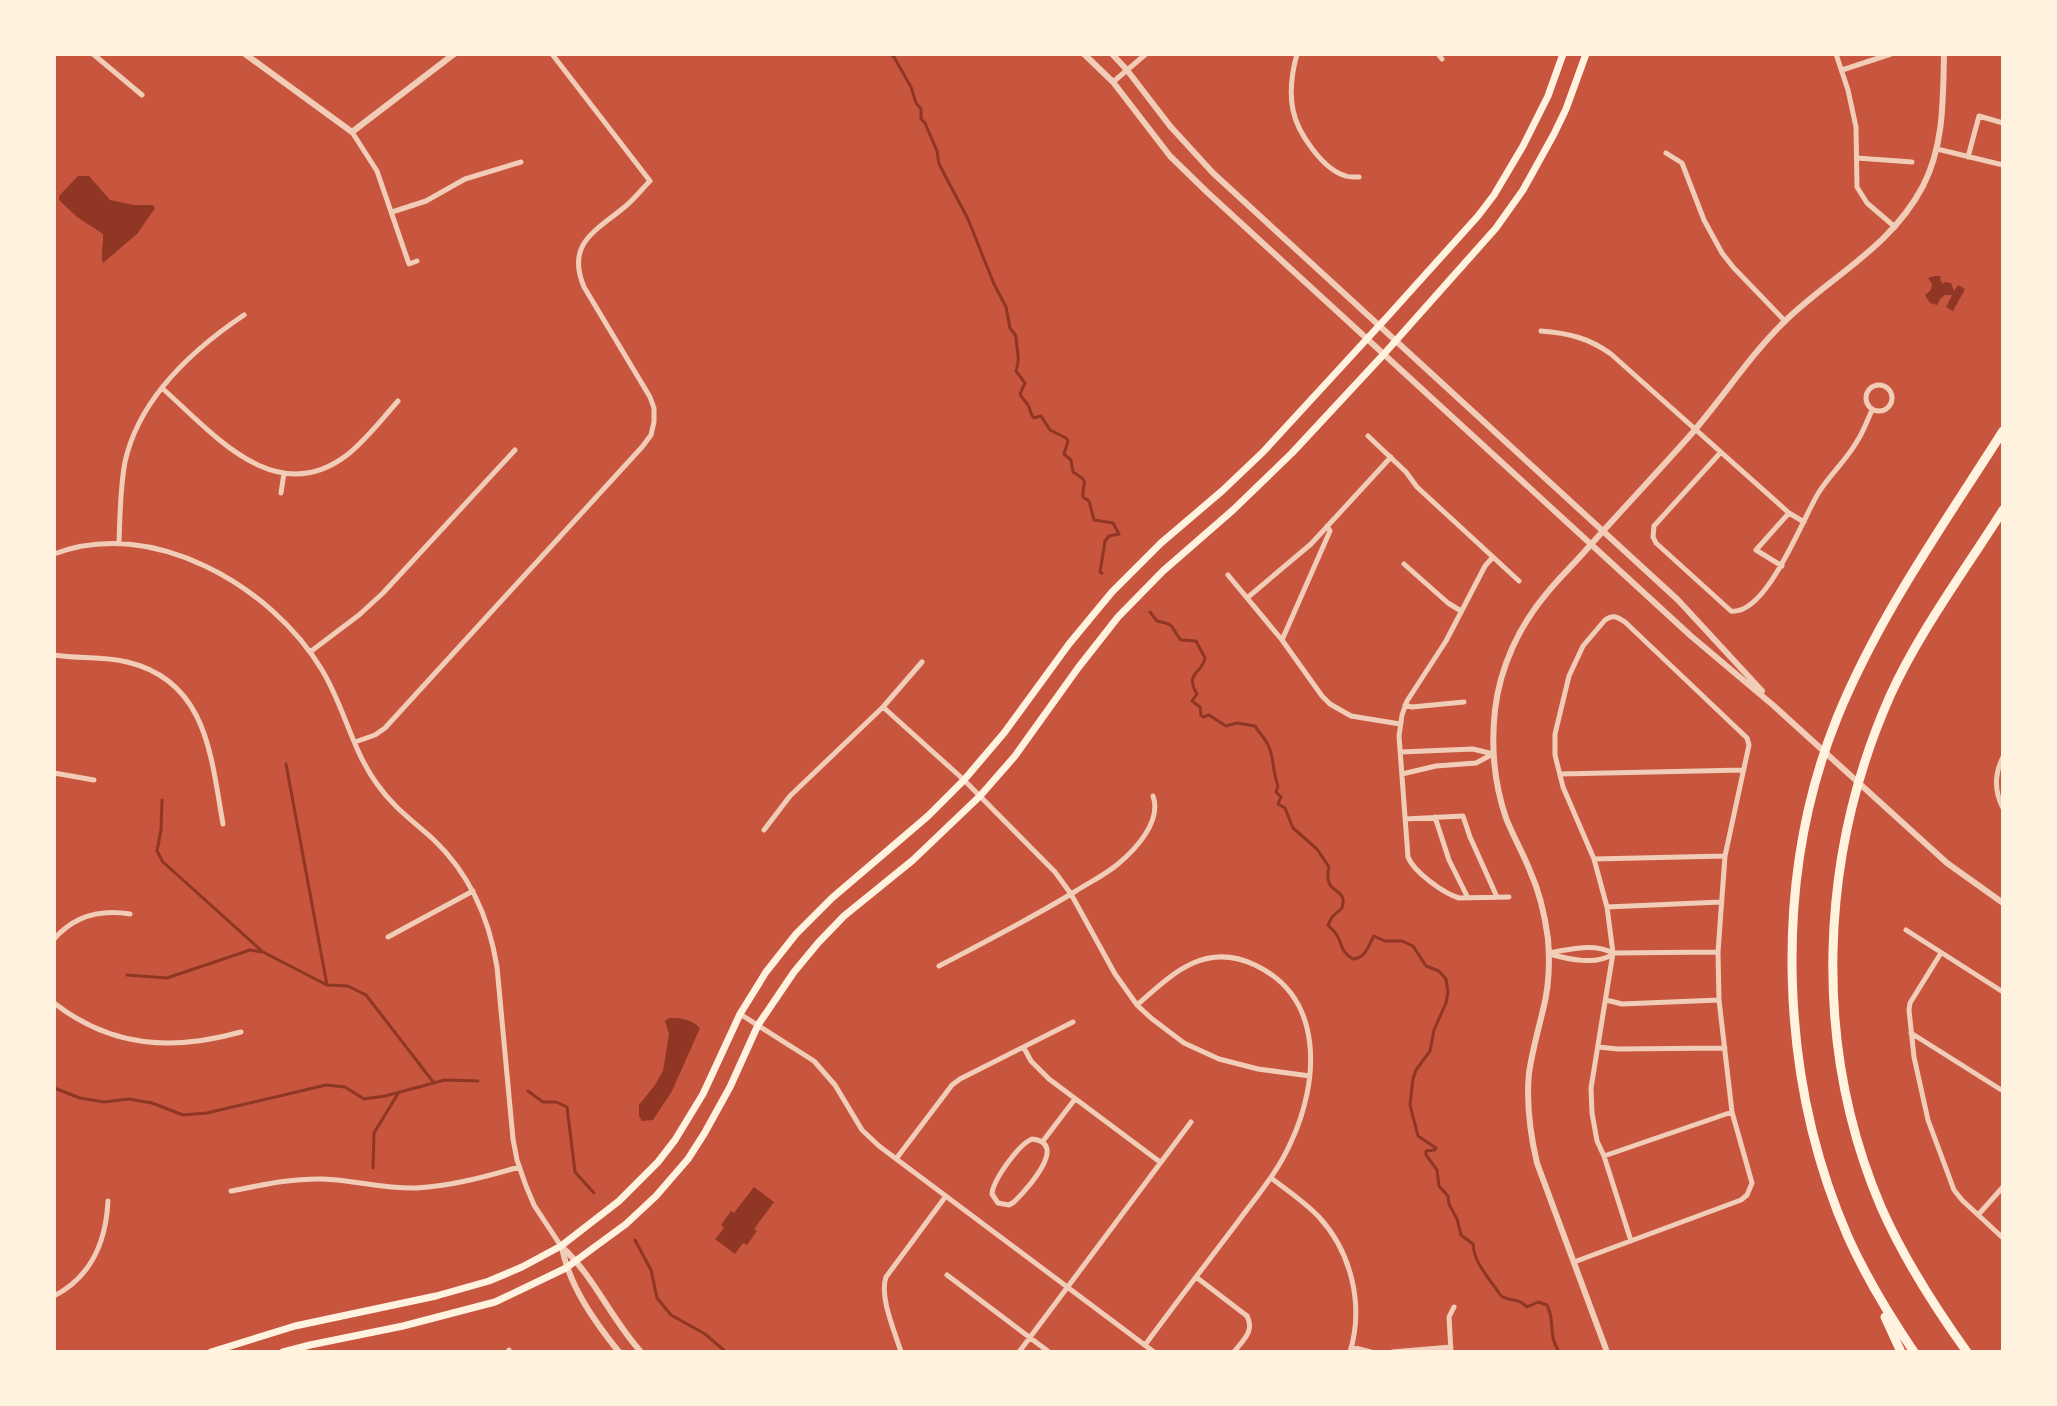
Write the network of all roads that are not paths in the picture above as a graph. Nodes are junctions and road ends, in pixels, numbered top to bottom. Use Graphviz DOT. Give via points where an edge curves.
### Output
graph roads {
  1 [pos="93,54"];
  2 [pos="245,54"];
  3 [pos="454,54"];
  4 [pos="552,54"];
  5 [pos="1084,54"];
  6 [pos="1112,54"];
  7 [pos="1146,54"];
  8 [pos="1297,54"];
  9 [pos="1563,54"];
  10 [pos="1586,54"];
  11 [pos="1836,54"];
  12 [pos="1891,54"];
  13 [pos="1944,54"];
  14 [pos="1127,70"];
  15 [pos="1842,70"];
  16 [pos="1113,82"];
  17 [pos="142,95"];
  18 [pos="2003,123"];
  19 [pos="352,132"];
  20 [pos="1937,149"];
  21 [pos="1666,153"];
  22 [pos="1968,157"];
  23 [pos="1857,158"];
  24 [pos="521,162"];
  25 [pos="1912,162"];
  26 [pos="2003,165"];
  27 [pos="1359,177"];
  28 [pos="392,212"];
  29 [pos="1895,228"];
  30 [pos="417,261"];
  31 [pos="244,315"];
  32 [pos="1785,321"];
  33 [pos="1380,325"];
  34 [pos="1541,331"];
  35 [pos="1367,339"];
  36 [pos="1396,340"];
  37 [pos="1384,354"];
  38 [pos="162,388"];
  39 [pos="398,401"];
  40 [pos="1872,410"];
  41 [pos="1695,429"];
  42 [pos="2003,431"];
  43 [pos="1368,436"];
  44 [pos="515,450"];
  45 [pos="1721,452"];
  46 [pos="1391,457"];
  47 [pos="284,473"];
  48 [pos="281,493"];
  49 [pos="2003,510"];
  50 [pos="1789,513"];
  51 [pos="1804,522"];
  52 [pos="1327,526"];
  53 [pos="1604,530"];
  54 [pos="119,543"];
  55 [pos="1591,545"];
  56 [pos="54,554"];
  57 [pos="1493,557"];
  58 [pos="1404,564"];
  59 [pos="1782,566"];
  60 [pos="1228,575"];
  61 [pos="1519,581"];
  62 [pos="1247,598"];
  63 [pos="1461,611"];
  64 [pos="1282,640"];
  65 [pos="310,652"];
  66 [pos="54,655"];
  67 [pos="922,662"];
  68 [pos="1464,702"];
  69 [pos="1405,705"];
  70 [pos="1774,706"];
  71 [pos="883,707"];
  72 [pos="1400,724"];
  73 [pos="355,742"];
  74 [pos="1401,752"];
  75 [pos="1435,752"];
  76 [pos="1493,754"];
  77 [pos="2003,757"];
  78 [pos="1436,766"];
  79 [pos="1744,770"];
  80 [pos="54,773"];
  81 [pos="1402,774"];
  82 [pos="1560,774"];
  83 [pos="94,780"];
  84 [pos="964,780"];
  85 [pos="980,796"];
  86 [pos="1153,796"];
  87 [pos="2003,808"];
  88 [pos="1435,817"];
  89 [pos="1405,819"];
  90 [pos="223,824"];
  91 [pos="764,830"];
  92 [pos="1725,856"];
  93 [pos="1594,859"];
  94 [pos="473,891"];
  95 [pos="1071,894"];
  96 [pos="1497,897"];
  97 [pos="1509,897"];
  98 [pos="1468,898"];
  99 [pos="1721,902"];
  100 [pos="2003,903"];
  101 [pos="1607,907"];
  102 [pos="130,914"];
  103 [pos="1906,930"];
  104 [pos="388,937"];
  105 [pos="54,939"];
  106 [pos="1718,952"];
  107 [pos="1548,953"];
  108 [pos="1613,953"];
  109 [pos="1941,953"];
  110 [pos="939,966"];
  111 [pos="2003,992"];
  112 [pos="1606,1000"];
  113 [pos="1719,1000"];
  114 [pos="54,1003"];
  115 [pos="1137,1005"];
  116 [pos="740,1014"];
  117 [pos="1073,1022"];
  118 [pos="758,1025"];
  119 [pos="241,1032"];
  120 [pos="1911,1033"];
  121 [pos="1598,1047"];
  122 [pos="1024,1048"];
  123 [pos="1725,1048"];
  124 [pos="1310,1076"];
  125 [pos="2003,1091"];
  126 [pos="1075,1099"];
  127 [pos="1732,1112"];
  128 [pos="1191,1122"];
  129 [pos="1043,1141"];
  130 [pos="1604,1156"];
  131 [pos="896,1159"];
  132 [pos="1160,1162"];
  133 [pos="519,1167"];
  134 [pos="1271,1178"];
  135 [pos="2003,1187"];
  136 [pos="231,1191"];
  137 [pos="946,1196"];
  138 [pos="108,1201"];
  139 [pos="1978,1215"];
  140 [pos="2003,1238"];
  141 [pos="1631,1241"];
  142 [pos="561,1246"];
  143 [pos="577,1260"];
  144 [pos="1574,1262"];
  145 [pos="1861,1263"];
  146 [pos="566,1268"];
  147 [pos="947,1275"];
  148 [pos="1196,1277"];
  149 [pos="1067,1287"];
  150 [pos="54,1296"];
  151 [pos="1454,1307"];
  152 [pos="1030,1337"];
  153 [pos="1145,1345"];
  154 [pos="1451,1349"];
  155 [pos="1351,1350"];
  156 [pos="211,1352"];
  157 [pos="283,1352"];
  158 [pos="619,1352"];
  159 [pos="641,1352"];
  160 [pos="901,1352"];
  161 [pos="1019,1352"];
  162 [pos="1049,1352"];
  163 [pos="1154,1352"];
  164 [pos="1234,1352"];
  165 [pos="1371,1352"];
  166 [pos="1392,1352"];
  167 [pos="1607,1352"];
  168 [pos="1901,1352"];
  169 [pos="1914,1352"];
  170 [pos="1967,1352"];
  1 -- 17 [label="street"];
  2 -- 19 [label="street"];
  3 -- 19 [label="street"];
  4 -- 73 [label="street" via="650,181 589,234 578,269 650,397 651,435 385,728"];
  5 -- 16 [label="street"];
  6 -- 14 [label="street"];
  7 -- 14 [label="street"];
  8 -- 27 [label="street" via="1291,89 1300,129 1328,165 1347,177"];
  9 -- 33 [label="main road" via="1538,118 1494,195"];
  10 -- 36 [label="main road" via="1566,109 1523,190"];
  11 -- 15 [label="street"];
  12 -- 15 [label="street"];
  13 -- 20 [label="street"];
  14 -- 16 [label="street"];
  14 -- 33 [label="street" via="1195,154"];
  15 -- 23 [label="street" via="1856,127"];
  16 -- 35 [label="street" via="1191,177"];
  18 -- 22 [label="street" via="1979,116"];
  19 -- 28 [label="street" via="377,171"];
  20 -- 22 [label="street"];
  20 -- 29 [label="street" via="1924,184"];
  21 -- 32 [label="street" via="1682,163 1722,253"];
  22 -- 26 [label="street"];
  23 -- 25 [label="street"];
  23 -- 29 [label="street" via="1860,194"];
  24 -- 28 [label="street" via="465,179"];
  28 -- 30 [label="street" via="409,264"];
  29 -- 32 [label="street"];
  31 -- 38 [label="street" via="207,342"];
  32 -- 41 [label="street"];
  33 -- 35 [label="main road"];
  33 -- 36 [label="street"];
  34 -- 41 [label="street" via="1578,336 1601,347"];
  35 -- 37 [label="street"];
  35 -- 84 [label="main road" via="1263,452 1112,592"];
  36 -- 37 [label="main road"];
  36 -- 53 [label="street"];
  37 -- 55 [label="street"];
  37 -- 85 [label="main road" via="1271,475 1118,617"];
  38 -- 47 [label="street" via="238,456"];
  38 -- 54 [label="street" via="129,449"];
  39 -- 47 [label="street" via="346,456 319,469"];
  40 -- 40 [label="street" via="1890,406 1891,393 1885,386 1876,385 1866,393"];
  40 -- 51 [label="street" via="1857,443"];
  41 -- 45 [label="street"];
  41 -- 53 [label="street"];
  42 -- 145 [label="highway" via="1880,627 1856,675 1825,751 1802,845 1793,920 1799,1058 1812,1127"];
  43 -- 46 [label="street"];
  44 -- 65 [label="street" via="383,593"];
  45 -- 50 [label="street"];
  45 -- 59 [label="street" via="1654,526 1656,543 1731,611 1748,607"];
  46 -- 52 [label="street"];
  46 -- 57 [label="street"];
  47 -- 48 [label="street"];
  49 -- 170 [label="highway" via="1918,644 1875,734 1843,845 1833,943 1838,1046 1865,1165 1910,1266"];
  50 -- 51 [label="street"];
  50 -- 59 [label="street" via="1756,550"];
  51 -- 59 [label="street"];
  52 -- 62 [label="street"];
  52 -- 64 [label="street" via="1330,531"];
  53 -- 55 [label="street"];
  53 -- 70 [label="street" via="1678,600"];
  54 -- 56 [label="street"];
  54 -- 65 [label="street" via="165,552 230,579 267,606"];
  55 -- 70 [label="street"];
  55 -- 76 [label="street" via="1536,607 1512,649 1495,707"];
  57 -- 61 [label="street"];
  57 -- 63 [label="street"];
  58 -- 63 [label="street"];
  60 -- 62 [label="street"];
  62 -- 64 [label="street"];
  63 -- 69 [label="street"];
  64 -- 72 [label="street" via="1330,704 1351,716"];
  65 -- 73 [label="street" via="335,692"];
  66 -- 90 [label="street" via="128,662 178,690 204,730"];
  67 -- 71 [label="street"];
  68 -- 69 [label="street"];
  69 -- 72 [label="street"];
  70 -- 100 [label="street" via="1947,863"];
  71 -- 84 [label="street"];
  71 -- 91 [label="street" via="808,776"];
  72 -- 74 [label="street"];
  73 -- 94 [label="street" via="384,794 446,853"];
  74 -- 75 [label="street"];
  74 -- 81 [label="street"];
  75 -- 76 [label="street" via="1473,749"];
  75 -- 78 [label="street"];
  76 -- 78 [label="street" via="1476,763"];
  76 -- 107 [label="street" via="1506,818 1538,891"];
  77 -- 87 [label="street" via="1996,776"];
  78 -- 81 [label="street"];
  79 -- 82 [label="street"];
  79 -- 82 [label="street" via="1747,738 1615,616 1583,646 1569,676 1555,734"];
  79 -- 92 [label="street"];
  80 -- 83 [label="street"];
  81 -- 89 [label="street"];
  82 -- 93 [label="street"];
  84 -- 85 [label="street"];
  84 -- 116 [label="main road" via="813,915"];
  85 -- 95 [label="street"];
  85 -- 118 [label="main road" via="844,916 794,972"];
  86 -- 95 [label="street" via="1155,814 1128,855"];
  88 -- 89 [label="street"];
  88 -- 96 [label="street" via="1463,816"];
  88 -- 98 [label="street"];
  89 -- 98 [label="street" via="1411,864 1451,895"];
  92 -- 93 [label="street"];
  92 -- 99 [label="street"];
  93 -- 101 [label="street"];
  94 -- 104 [label="street"];
  94 -- 133 [label="street" via="493,946"];
  95 -- 110 [label="street"];
  95 -- 115 [label="street"];
  96 -- 97 [label="street"];
  96 -- 98 [label="street"];
  99 -- 101 [label="street"];
  99 -- 106 [label="street"];
  101 -- 108 [label="street"];
  102 -- 105 [label="street" via="92,914"];
  103 -- 109 [label="street"];
  106 -- 108 [label="street"];
  106 -- 113 [label="street"];
  107 -- 108 [label="street" via="1604,948"];
  107 -- 108 [label="street" via="1569,960 1605,959"];
  107 -- 144 [label="street" via="1546,998 1529,1074 1529,1119 1537,1163"];
  108 -- 112 [label="street"];
  109 -- 111 [label="street"];
  109 -- 120 [label="street" via="1910,1003"];
  112 -- 113 [label="street"];
  112 -- 121 [label="street"];
  113 -- 123 [label="street"];
  114 -- 119 [label="street" via="98,1031 136,1041 181,1043"];
  115 -- 124 [label="street" via="1200,1052 1238,1065"];
  115 -- 124 [label="street" via="1173,973 1197,961 1222,957 1251,963 1281,982 1300,1007 1310,1035"];
  116 -- 118 [label="street"];
  116 -- 142 [label="main road" via="675,1140 619,1201"];
  117 -- 122 [label="street"];
  118 -- 131 [label="street" via="814,1061 862,1130"];
  118 -- 143 [label="main road" via="714,1118 688,1159 626,1224"];
  120 -- 125 [label="street"];
  120 -- 139 [label="street" via="1928,1120 1954,1190"];
  121 -- 123 [label="street"];
  121 -- 130 [label="street" via="1592,1113"];
  122 -- 126 [label="street" via="1040,1071"];
  122 -- 131 [label="street" via="952,1085"];
  123 -- 127 [label="street"];
  124 -- 134 [label="street" via="1292,1142"];
  126 -- 129 [label="street"];
  126 -- 132 [label="street"];
  127 -- 130 [label="street"];
  127 -- 141 [label="street" via="1752,1183 1747,1195"];
  128 -- 132 [label="street"];
  129 -- 129 [label="street" via="1027,1140 993,1184 998,1203 1014,1202 1047,1159"];
  130 -- 141 [label="street"];
  131 -- 137 [label="street"];
  132 -- 149 [label="street"];
  133 -- 136 [label="street" via="436,1186 305,1179"];
  133 -- 142 [label="street" via="534,1205"];
  134 -- 148 [label="street"];
  134 -- 155 [label="street" via="1320,1218 1339,1245 1354,1289"];
  135 -- 139 [label="street"];
  137 -- 149 [label="street"];
  137 -- 160 [label="street" via="883,1284"];
  138 -- 150 [label="street" via="97,1253 79,1278"];
  139 -- 140 [label="street"];
  141 -- 144 [label="street"];
  142 -- 143 [label="street"];
  142 -- 146 [label="street"];
  142 -- 156 [label="main road" via="463,1289 295,1326"];
  143 -- 146 [label="main road"];
  143 -- 159 [label="street"];
  144 -- 167 [label="street"];
  145 -- 168 [label="highway"];
  145 -- 169 [label="highway"];
  146 -- 157 [label="main road" via="495,1302"];
  146 -- 158 [label="street"];
  147 -- 152 [label="street"];
  148 -- 153 [label="street"];
  148 -- 164 [label="street" via="1250,1321 1249,1332"];
  149 -- 152 [label="street"];
  149 -- 153 [label="street"];
  151 -- 154 [label="street" via="1449,1317"];
  152 -- 161 [label="street"];
  152 -- 162 [label="street"];
  153 -- 163 [label="street"];
  154 -- 166 [label="street"];
  155 -- 165 [label="street"];
}
